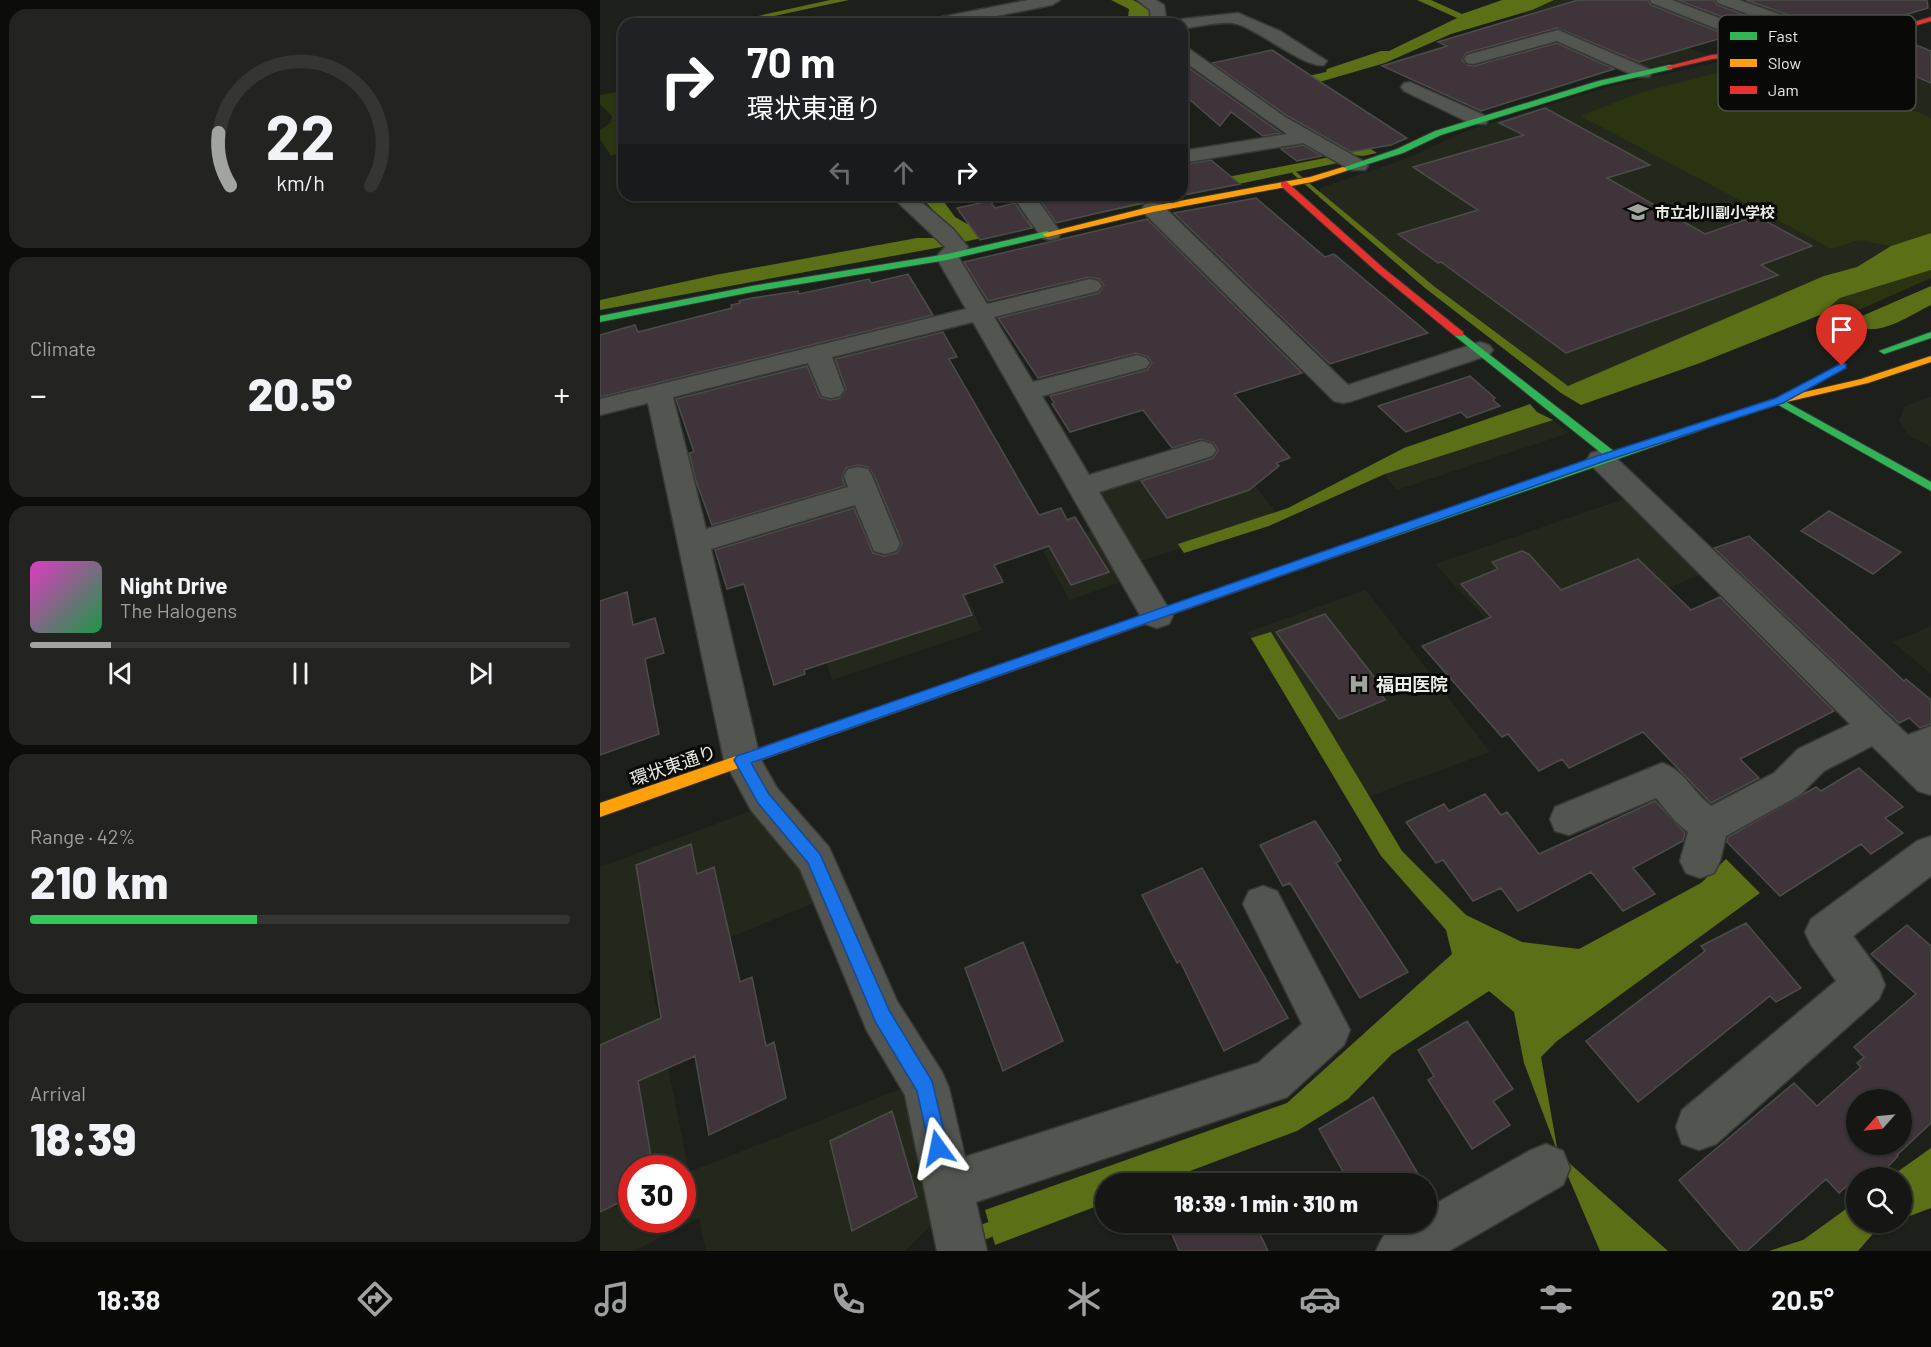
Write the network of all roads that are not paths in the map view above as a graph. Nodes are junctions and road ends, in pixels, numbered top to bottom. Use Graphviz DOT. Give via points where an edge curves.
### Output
graph roads {
  1 [pos="1052,0"];
  2 [pos="1145,0"];
  3 [pos="1658,0"];
  4 [pos="1724,0"];
  5 [pos="1766,15"];
  6 [pos="962,18"];
  7 [pos="1159,18"];
  8 [pos="1931,19"];
  9 [pos="1188,23"];
  10 [pos="1718,23"];
  11 [pos="1916,23"];
  12 [pos="1718,56"];
  13 [pos="1188,58"];
  14 [pos="1473,59"];
  15 [pos="1318,62"];
  16 [pos="1643,73"];
  17 [pos="1410,87"];
  18 [pos="1479,120"];
  19 [pos="1306,137"];
  20 [pos="1188,156"];
  21 [pos="1348,161"];
  22 [pos="1288,183"];
  23 [pos="907,201"];
  24 [pos="1027,201"];
  25 [pos="1153,210"];
  26 [pos="1045,225"];
  27 [pos="951,247"];
  28 [pos="1090,286"];
  29 [pos="981,314"];
  30 [pos="600,320"];
  31 [pos="1931,335"];
  32 [pos="1480,350"];
  33 [pos="818,354"];
  34 [pos="1875,354"];
  35 [pos="1931,359"];
  36 [pos="1137,363"];
  37 [pos="1821,377"];
  38 [pos="831,390"];
  39 [pos="1027,392"];
  40 [pos="659,393"];
  41 [pos="1779,400"];
  42 [pos="600,407"];
  43 [pos="1203,450"];
  44 [pos="1606,457"];
  45 [pos="1931,487"];
  46 [pos="1083,488"];
  47 [pos="694,543"];
  48 [pos="885,544"];
  49 [pos="1157,616"];
  50 [pos="1876,727"];
  51 [pos="1917,746"];
  52 [pos="742,760"];
  53 [pos="1931,780"];
  54 [pos="600,810"];
  55 [pos="1569,819"];
  56 [pos="1931,853"];
  57 [pos="1263,904"];
  58 [pos="1699,1127"];
  59 [pos="1546,1168"];
  60 [pos="954,1217"];
  61 [pos="1401,1251"];
  1 -- 6 [label="street"];
  2 -- 7 [label="street" via="1158,8"];
  3 -- 10 [label="street"];
  4 -- 5 [label="street"];
  8 -- 11 [label="street"];
  9 -- 15 [label="street" via="1238,18"];
  12 -- 16 [label="street"];
  13 -- 19 [label="street"];
  14 -- 16 [label="street" via="1558,35"];
  16 -- 18 [label="street"];
  17 -- 18 [label="street"];
  18 -- 21 [label="street" via="1438,133 1400,152"];
  19 -- 20 [label="street"];
  19 -- 21 [label="street"];
  21 -- 22 [label="street" via="1312,179"];
  22 -- 25 [label="street"];
  22 -- 32 [label="street" via="1379,269"];
  23 -- 27 [label="street"];
  24 -- 26 [label="street"];
  25 -- 26 [label="street"];
  25 -- 32 [label="street" via="1343,395"];
  26 -- 27 [label="street"];
  27 -- 29 [label="street"];
  27 -- 30 [label="street"];
  28 -- 29 [label="street"];
  29 -- 33 [label="street"];
  29 -- 39 [label="street"];
  31 -- 34 [label="street"];
  32 -- 44 [label="street" via="1562,415"];
  33 -- 38 [label="street"];
  33 -- 40 [label="street"];
  35 -- 41 [label="street" via="1864,381"];
  36 -- 39 [label="street"];
  37 -- 41 [label="street"];
  39 -- 46 [label="street"];
  40 -- 42 [label="street"];
  40 -- 47 [label="street"];
  41 -- 44 [label="street, 環状東通り"];
  41 -- 45 [label="street"];
  43 -- 46 [label="street"];
  44 -- 49 [label="street, 環状東通り"];
  44 -- 50 [label="street"];
  46 -- 49 [label="street"];
  47 -- 48 [label="street" via="861,484"];
  47 -- 52 [label="street"];
  49 -- 52 [label="street, 環状東通り"];
  50 -- 51 [label="street"];
  50 -- 55 [label="street" via="1811,760 1787,784 1705,843 1688,810 1662,778"];
  51 -- 53 [label="street"];
  52 -- 54 [label="street, 環状東通り"];
  52 -- 60 [label="street" via="764,798 814,859 882,1016 926,1088"];
  56 -- 58 [label="street" via="1826,932 1864,985"];
  57 -- 60 [label="street" via="1328,1030 1271,1081"];
  59 -- 61 [label="street"];
}
